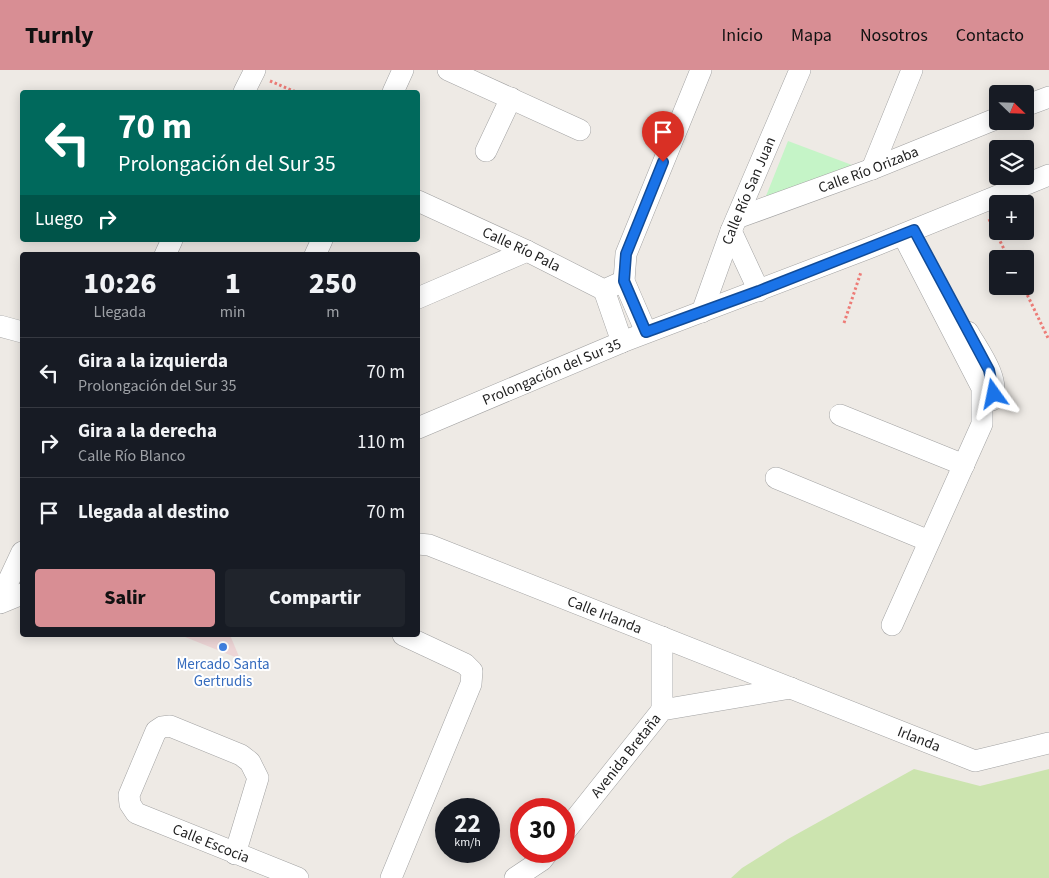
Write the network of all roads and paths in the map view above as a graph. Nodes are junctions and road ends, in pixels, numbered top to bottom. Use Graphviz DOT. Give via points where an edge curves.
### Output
graph roads {
  1 [pos="403,70"];
  2 [pos="448,70"];
  3 [pos="701,70"];
  4 [pos="800,70"];
  5 [pos="912,70"];
  6 [pos="254,72"];
  7 [pos="245,90"];
  8 [pos="292,90"];
  9 [pos="394,90"];
  10 [pos="1049,96"];
  11 [pos="511,98"];
  12 [pos="1034,102"];
  13 [pos="989,122"];
  14 [pos="580,130"];
  15 [pos="486,151"];
  16 [pos="872,169"];
  17 [pos="1049,175"];
  18 [pos="420,202"];
  19 [pos="981,203"];
  20 [pos="734,224"];
  21 [pos="908,232"];
  22 [pos="869,248"];
  23 [pos="1004,250"];
  24 [pos="527,251"];
  25 [pos="624,281"];
  26 [pos="604,290"];
  27 [pos="759,291"];
  28 [pos="1026,295"];
  29 [pos="420,297"];
  30 [pos="702,312"];
  31 [pos="844,323"];
  32 [pos="0,326"];
  33 [pos="20,331"];
  34 [pos="646,332"];
  35 [pos="1049,340"];
  36 [pos="622,342"];
  37 [pos="840,414"];
  38 [pos="420,427"];
  39 [pos="964,466"];
  40 [pos="776,478"];
  41 [pos="929,541"];
  42 [pos="420,544"];
  43 [pos="20,556"];
  44 [pos="20,595"];
  45 [pos="0,599"];
  46 [pos="0,604"];
  47 [pos="892,625"];
  48 [pos="407,637"];
  49 [pos="662,637"];
  50 [pos="791,688"];
  51 [pos="662,710"];
  52 [pos="1049,743"];
  53 [pos="575,819"];
  54 [pos="236,854"];
  55 [pos="538,863"];
  56 [pos="298,878"];
  57 [pos="391,878"];
  58 [pos="515,878"];
  1 -- 9 [label="street"];
  2 -- 11 [label="street"];
  3 -- 25 [label="street" via="626,254"];
  4 -- 20 [label="street, Calle Río San Juan"];
  5 -- 16 [label="street"];
  6 -- 7 [label="street"];
  6 -- 8 [label="path"];
  10 -- 12 [label="street"];
  11 -- 14 [label="street"];
  11 -- 15 [label="street"];
  13 -- 16 [label="street, Calle Río Orizaba"];
  16 -- 20 [label="street, Calle Río Orizaba"];
  17 -- 19 [label="street, Prolongación del Sur 35"];
  18 -- 24 [label="street, Calle Río Pala"];
  19 -- 21 [label="street, Prolongación del Sur 35"];
  19 -- 23 [label="path"];
  20 -- 27 [label="street"];
  20 -- 30 [label="street, Calle Río San Juan"];
  21 -- 22 [label="street, Prolongación del Sur 35"];
  21 -- 39 [label="street" via="982,388 982,424"];
  22 -- 27 [label="street, Prolongación del Sur 35"];
  22 -- 31 [label="path"];
  24 -- 26 [label="street, Calle Río Pala"];
  24 -- 29 [label="street"];
  25 -- 26 [label="street"];
  25 -- 34 [label="street"];
  26 -- 36 [label="street"];
  27 -- 30 [label="street, Prolongación del Sur 35"];
  28 -- 35 [label="path"];
  30 -- 34 [label="street, Prolongación del Sur 35"];
  32 -- 33 [label="street"];
  34 -- 36 [label="street, Prolongación del Sur 35"];
  36 -- 38 [label="street, Prolongación del Sur 35"];
  37 -- 39 [label="street"];
  39 -- 41 [label="street"];
  40 -- 41 [label="street"];
  41 -- 47 [label="street"];
  42 -- 49 [label="street, Calle Irlanda" via="429,544"];
  43 -- 45 [label="street"];
  44 -- 46 [label="street"];
  48 -- 57 [label="street" via="465,664 472,671 471,684"];
  49 -- 50 [label="street, Calle Irlanda"];
  49 -- 51 [label="street"];
  50 -- 51 [label="street, Avenida Bretaña"];
  50 -- 52 [label="street, Irlanda" via="975,761"];
  51 -- 53 [label="street, Avenida Bretaña"];
  54 -- 54 [label="street, Calle Escocia" via="136,813 130,804 129,795 156,731 162,727 170,726 241,755 250,762 258,778"];
  54 -- 56 [label="street, Calle Escocia"];
  55 -- 58 [label="street"];
}
